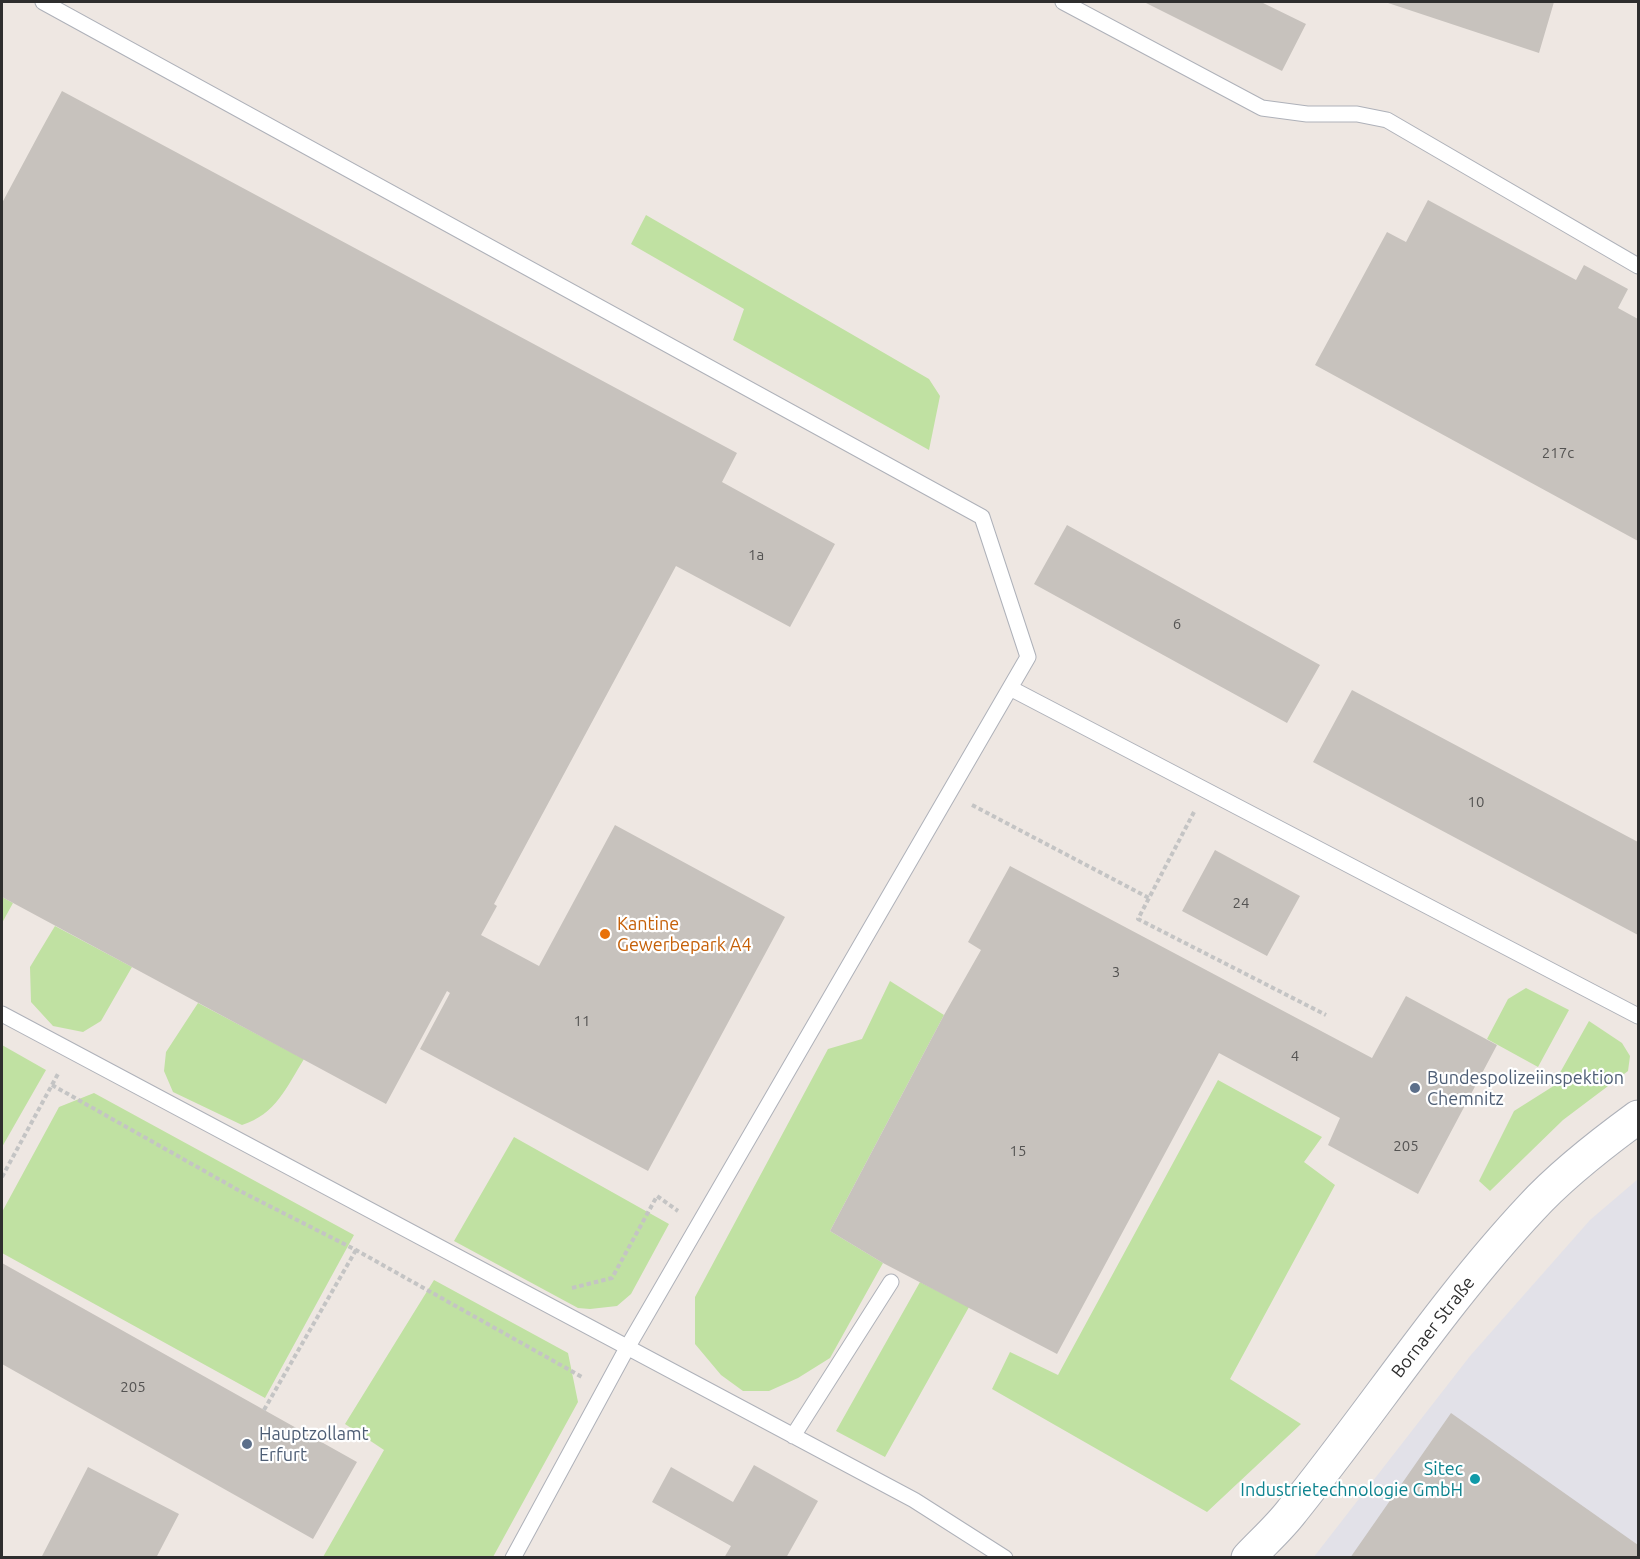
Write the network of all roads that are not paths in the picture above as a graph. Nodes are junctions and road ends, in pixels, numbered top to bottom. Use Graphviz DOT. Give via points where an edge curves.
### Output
graph roads {
  1 [pos="43,2"];
  2 [pos="1063,2"];
  3 [pos="1638,266"];
  4 [pos="1010,688"];
  5 [pos="2,1014"];
  6 [pos="1638,1016"];
  7 [pos="1638,1118"];
  8 [pos="891,1282"];
  9 [pos="627,1348"];
  10 [pos="793,1436"];
  11 [pos="513,1557"];
  12 [pos="1005,1557"];
  13 [pos="1248,1557"];
  1 -- 4 [label="lane" via="982,517 1028,657"];
  2 -- 3 [label="lane" via="1262,108 1307,114 1356,114 1387,120"];
  4 -- 6 [label="lane"];
  4 -- 9 [label="lane"];
  5 -- 9 [label="lane"];
  7 -- 13 [label="main road, Bornaer Straße" via="1577,1166 1495,1248 1427,1330 1291,1513"];
  8 -- 10 [label="lane"];
  9 -- 10 [label="lane"];
  9 -- 11 [label="lane"];
  10 -- 12 [label="lane" via="914,1500"];
}
